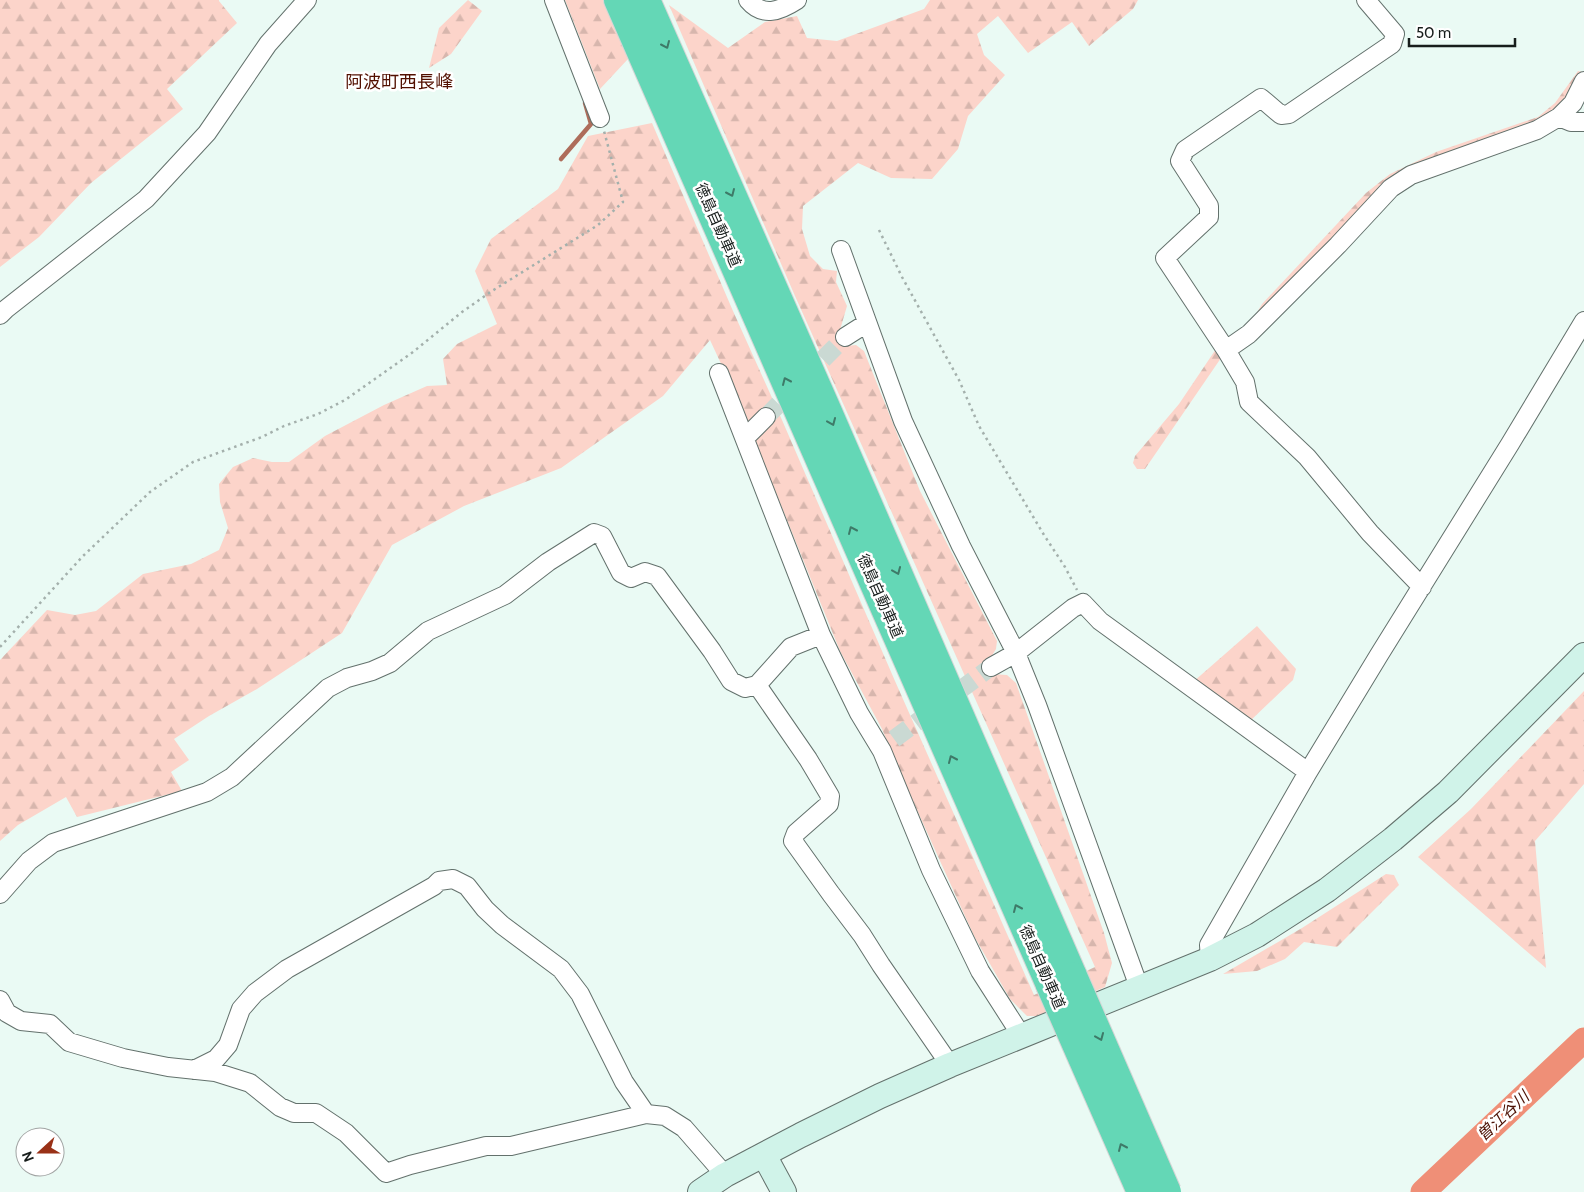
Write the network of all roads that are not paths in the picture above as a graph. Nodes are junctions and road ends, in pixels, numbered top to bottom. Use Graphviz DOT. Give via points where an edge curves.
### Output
graph roads {
  1 [pos="307,0"];
  2 [pos="554,0"];
  3 [pos="618,0"];
  4 [pos="646,0"];
  5 [pos="748,0"];
  6 [pos="797,0"];
  7 [pos="1366,0"];
  8 [pos="1584,81"];
  9 [pos="1559,117"];
  10 [pos="600,118"];
  11 [pos="1584,122"];
  12 [pos="841,250"];
  13 [pos="0,315"];
  14 [pos="1584,321"];
  15 [pos="867,323"];
  16 [pos="845,337"];
  17 [pos="1226,350"];
  18 [pos="719,373"];
  19 [pos="766,417"];
  20 [pos="745,438"];
  21 [pos="1422,587"];
  22 [pos="821,635"];
  23 [pos="1016,652"];
  24 [pos="1584,656"];
  25 [pos="992,667"];
  26 [pos="757,685"];
  27 [pos="1308,772"];
  28 [pos="0,894"];
  29 [pos="1210,959"];
  30 [pos="1062,980"];
  31 [pos="1139,987"];
  32 [pos="0,1000"];
  33 [pos="1021,1035"];
  34 [pos="950,1065"];
  35 [pos="194,1070"];
  36 [pos="646,1114"];
  37 [pos="764,1155"];
  38 [pos="725,1175"];
  39 [pos="781,1185"];
  40 [pos="700,1192"];
  41 [pos="1141,1192"];
  42 [pos="1167,1192"];
  1 -- 13 [label="street" via="268,44 206,133 146,199"];
  2 -- 10 [label="street"];
  30 -- 3 [label="highway, 徳島自動車道, one-way"];
  4 -- 30 [label="highway, 徳島自動車道, one-way" via="829,414"];
  5 -- 6 [label="street" via="754,7 768,12 785,8"];
  7 -- 17 [label="street" via="1395,34 1392,44 1289,114 1281,115 1261,98 1185,150 1180,161 1209,206 1209,217 1165,258"];
  8 -- 9 [label="street" via="1573,103"];
  9 -- 11 [label="street" via="1570,122"];
  9 -- 17 [label="street" via="1537,130 1411,176 1391,188 1249,334"];
  12 -- 15 [label="street"];
  14 -- 21 [label="street"];
  15 -- 16 [label="street"];
  15 -- 23 [label="street" via="903,421 961,546"];
  17 -- 21 [label="street" via="1245,382 1249,402 1307,457 1370,533"];
  18 -- 20 [label="street"];
  19 -- 20 [label="street"];
  20 -- 22 [label="street"];
  21 -- 27 [label="street"];
  22 -- 26 [label="street" via="791,647"];
  22 -- 33 [label="street" via="859,713 888,745 931,870 976,963"];
  23 -- 25 [label="street"];
  23 -- 27 [label="street" via="1083,603 1100,621"];
  23 -- 31 [label="street"];
  24 -- 29 [label="street" via="1448,792 1393,839 1327,890 1257,935"];
  26 -- 28 [label="street" via="745,688 731,681 657,576 645,572 631,578 621,572 602,536 594,533 505,595 428,631 390,663 328,688 232,777 207,792 53,843 29,861"];
  26 -- 34 [label="street" via="830,796 829,804 796,833 794,841"];
  27 -- 29 [label="street" via="1209,945"];
  29 -- 31 [label="street"];
  41 -- 30 [label="highway, 徳島自動車道, one-way, bridge"];
  30 -- 42 [label="highway, 徳島自動車道, one-way, bridge"];
  31 -- 33 [label="street"];
  32 -- 35 [label="street" via="7,1013 21,1021 50,1024 69,1042 123,1058"];
  33 -- 34 [label="street"];
  34 -- 37 [label="street" via="880,1096"];
  35 -- 36 [label="street" via="215,1072 250,1084 294,1114 316,1113 346,1133 386,1173 486,1146 510,1146"];
  35 -- 36 [label="street" via="216,1059 228,1045 241,1009 255,993 287,969 440,881 453,879 468,886 485,910 570,979 624,1082"];
  36 -- 38 [label="street" via="665,1116 684,1128"];
  37 -- 38 [label="street"];
  37 -- 39 [label="street"];
  38 -- 40 [label="street"];
}
